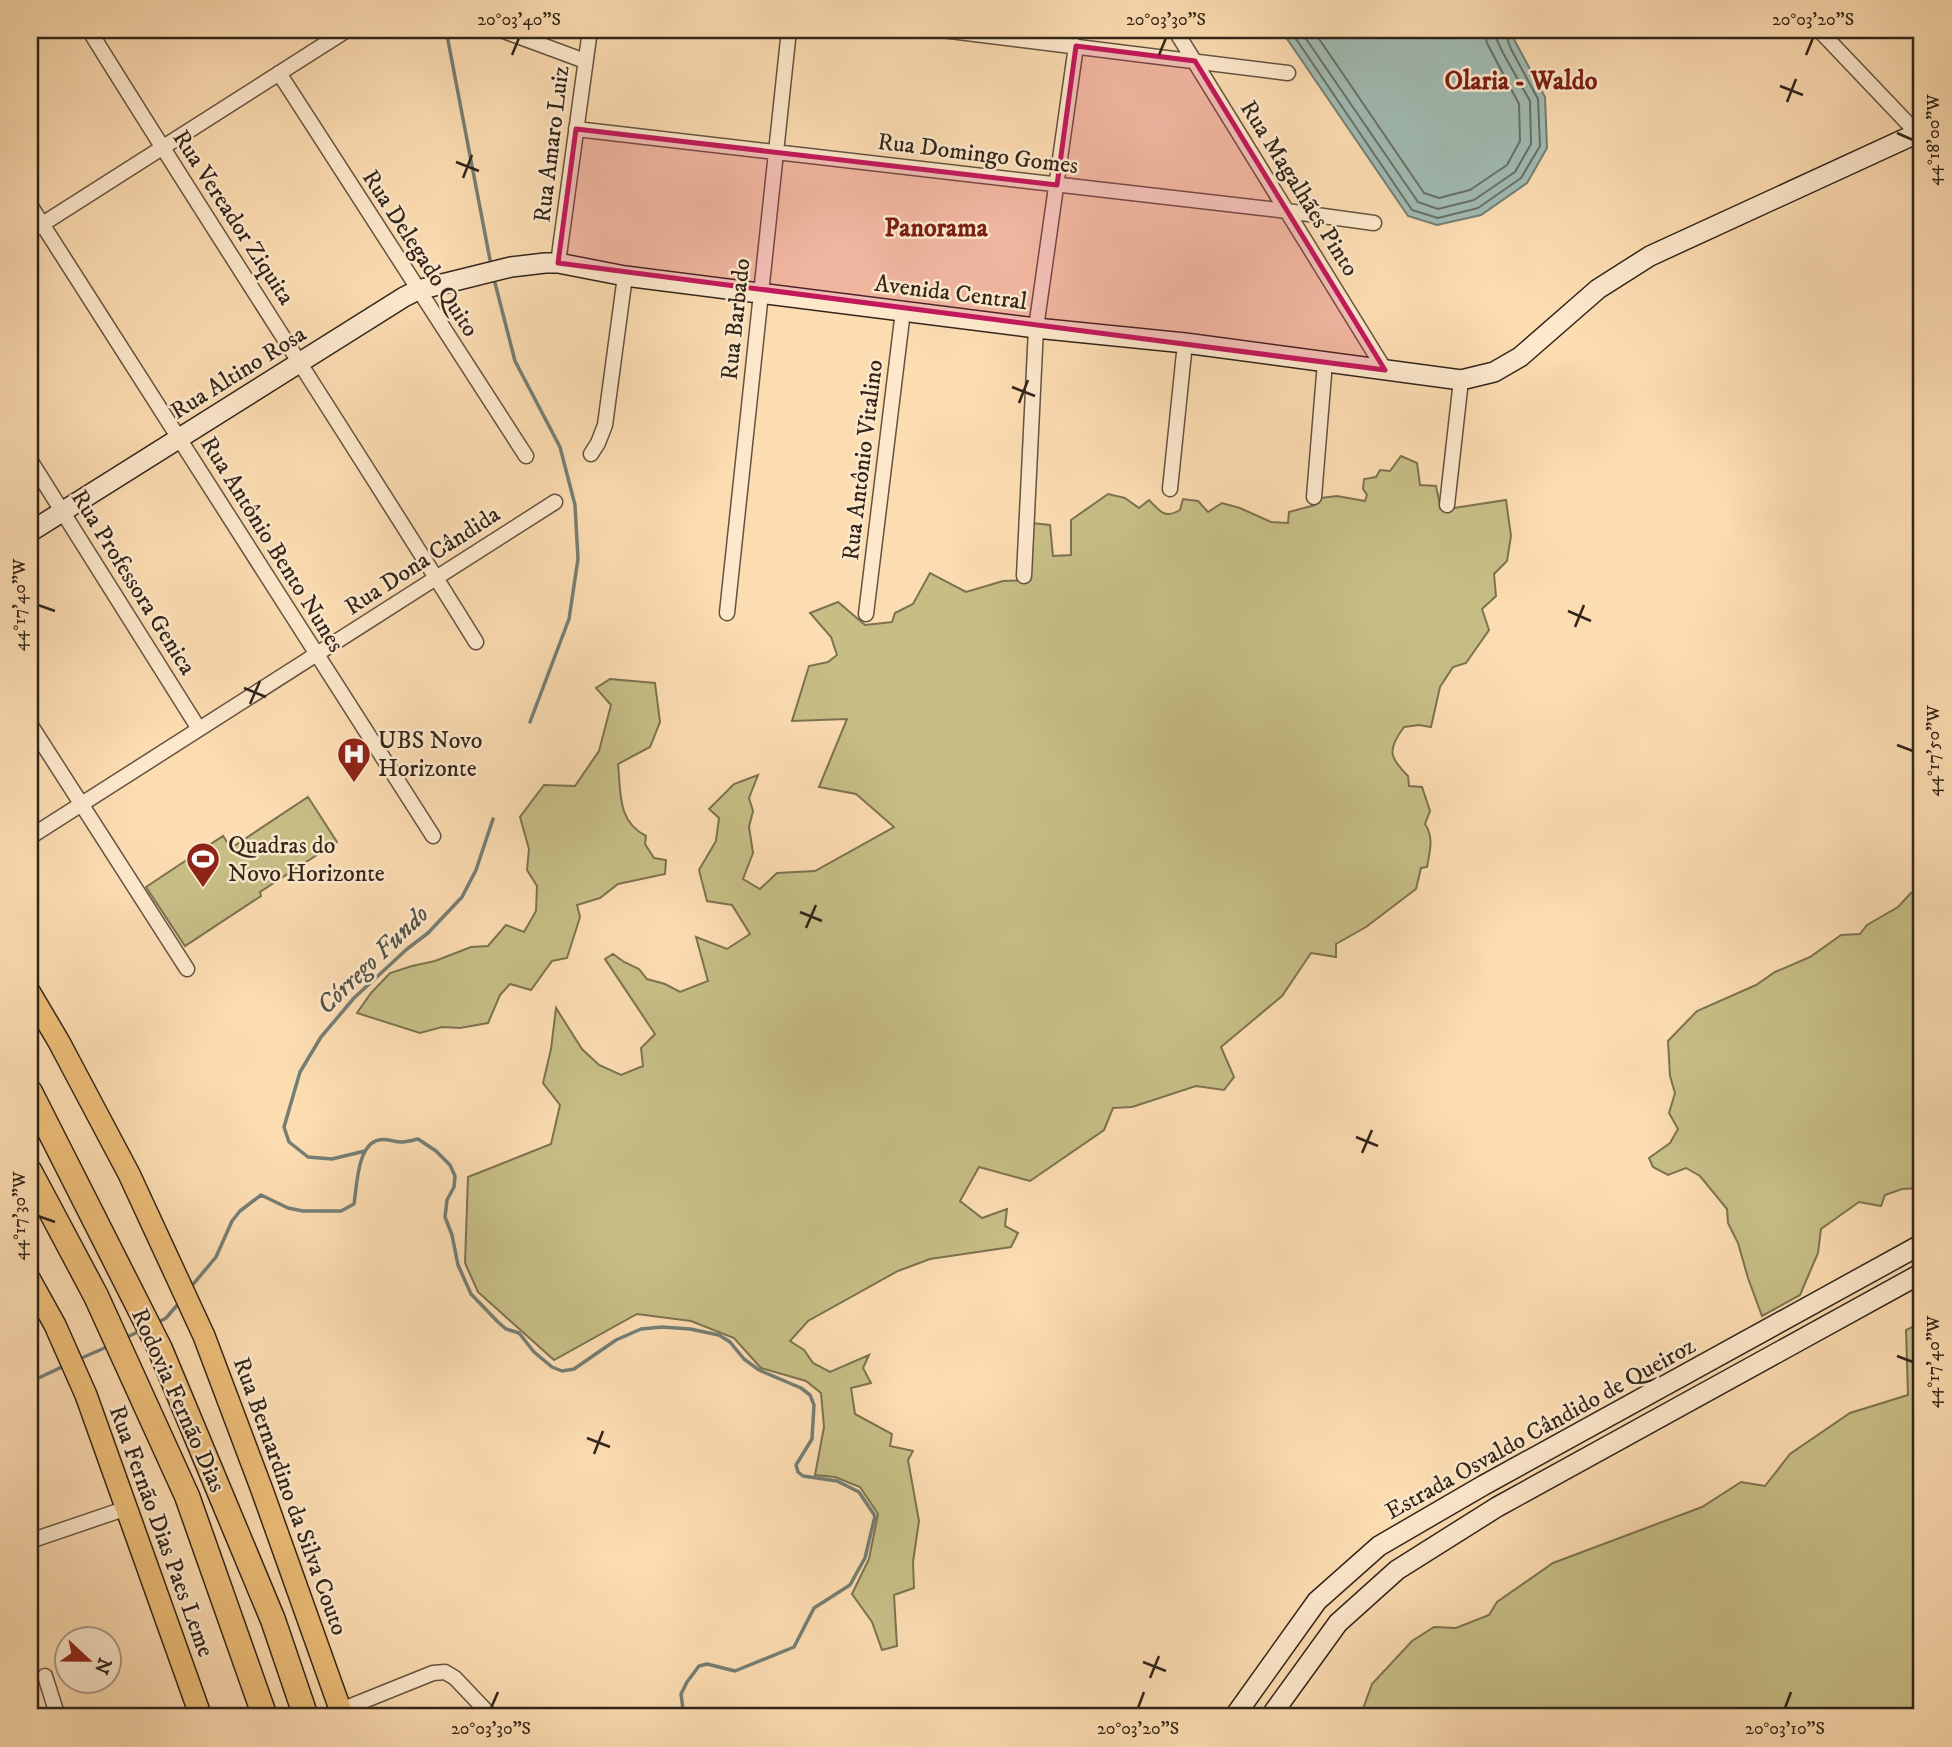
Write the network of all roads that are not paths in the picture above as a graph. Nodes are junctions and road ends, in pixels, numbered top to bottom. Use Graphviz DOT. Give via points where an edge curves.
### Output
graph roads {
  1 [pos="89,30"];
  2 [pos="345,30"];
  3 [pos="501,30"];
  4 [pos="590,30"];
  5 [pos="789,30"];
  6 [pos="942,30"];
  7 [pos="1175,30"];
  8 [pos="1819,30"];
  9 [pos="1076,47"];
  10 [pos="585,61"];
  11 [pos="1195,61"];
  12 [pos="278,73"];
  13 [pos="1288,73"];
  14 [pos="576,129"];
  15 [pos="1921,133"];
  16 [pos="162,148"];
  17 [pos="775,152"];
  18 [pos="1057,185"];
  19 [pos="30,205"];
  20 [pos="1287,211"];
  21 [pos="1374,223"];
  22 [pos="36,228"];
  23 [pos="558,263"];
  24 [pos="481,275"];
  25 [pos="625,276"];
  26 [pos="418,290"];
  27 [pos="761,292"];
  28 [pos="903,311"];
  29 [pos="1036,328"];
  30 [pos="1185,343"];
  31 [pos="300,362"];
  32 [pos="1325,362"];
  33 [pos="1385,370"];
  34 [pos="1461,380"];
  35 [pos="180,438"];
  36 [pos="591,454"];
  37 [pos="526,456"];
  38 [pos="30,460"];
  39 [pos="1170,489"];
  40 [pos="1314,497"];
  41 [pos="555,502"];
  42 [pos="1447,505"];
  43 [pos="63,511"];
  44 [pos="30,532"];
  45 [pos="1024,576"];
  46 [pos="436,578"];
  47 [pos="727,613"];
  48 [pos="866,614"];
  49 [pos="476,642"];
  50 [pos="316,655"];
  51 [pos="30,724"];
  52 [pos="200,729"];
  53 [pos="80,805"];
  54 [pos="433,836"];
  55 [pos="30,837"];
  56 [pos="187,969"];
  57 [pos="30,993"];
  58 [pos="30,1092"];
  59 [pos="30,1172"];
  60 [pos="1922,1244"];
  61 [pos="1922,1273"];
  62 [pos="30,1280"];
  63 [pos="127,1508"];
  64 [pos="30,1541"];
  65 [pos="45,1676"];
  66 [pos="342,1713"];
  67 [pos="58,1717"];
  68 [pos="201,1717"];
  69 [pos="265,1717"];
  70 [pos="306,1717"];
  71 [pos="492,1717"];
  72 [pos="1234,1717"];
  73 [pos="1270,1717"];
  1 -- 16 [label="street, Rua Vereador Ziquita"];
  2 -- 12 [label="street"];
  3 -- 10 [label="street"];
  4 -- 10 [label="street, Rua Amaro Luiz"];
  5 -- 17 [label="street, Rua Barbado"];
  6 -- 9 [label="street"];
  7 -- 11 [label="street, Rua Magalhães Pinto"];
  8 -- 15 [label="street"];
  9 -- 11 [label="street"];
  9 -- 18 [label="street"];
  10 -- 14 [label="street, Rua Amaro Luiz"];
  11 -- 13 [label="street"];
  11 -- 20 [label="street, Rua Magalhães Pinto"];
  12 -- 16 [label="street"];
  12 -- 26 [label="street, Rua Delegado Quito"];
  14 -- 17 [label="street, Rua Domingo Gomes"];
  14 -- 23 [label="street, Rua Amaro Luiz"];
  15 -- 34 [label="street" via="1650,256 1598,289 1520,357 1494,372"];
  16 -- 22 [label="street"];
  16 -- 31 [label="street, Rua Vereador Ziquita"];
  17 -- 18 [label="street, Rua Domingo Gomes"];
  17 -- 27 [label="street, Rua Barbado"];
  18 -- 20 [label="street, Rua Domingo Gomes"];
  18 -- 29 [label="street"];
  19 -- 22 [label="street, Rua Antônio Bento Nunes"];
  20 -- 21 [label="street, Rua Domingo Gomes"];
  20 -- 33 [label="street, Rua Magalhães Pinto"];
  22 -- 35 [label="street, Rua Antônio Bento Nunes"];
  23 -- 24 [label="street, Avenida Central"];
  23 -- 25 [label="street, Avenida Central"];
  24 -- 26 [label="street, Rua Altino Rosa"];
  25 -- 27 [label="street, Avenida Central"];
  25 -- 36 [label="street" via="605,425"];
  26 -- 31 [label="street, Rua Altino Rosa"];
  26 -- 37 [label="street, Rua Delegado Quito"];
  27 -- 28 [label="street, Avenida Central"];
  27 -- 47 [label="street, Rua Barbado"];
  28 -- 29 [label="street, Avenida Central"];
  28 -- 48 [label="street, Rua Antônio Vitalino"];
  29 -- 30 [label="street, Avenida Central"];
  29 -- 45 [label="street"];
  30 -- 32 [label="street, Avenida Central"];
  30 -- 39 [label="street"];
  31 -- 35 [label="street, Rua Altino Rosa"];
  31 -- 46 [label="street, Rua Vereador Ziquita"];
  32 -- 33 [label="street, Avenida Central"];
  32 -- 40 [label="street"];
  33 -- 34 [label="street, Avenida Central"];
  34 -- 42 [label="street"];
  35 -- 43 [label="street, Rua Altino Rosa"];
  35 -- 50 [label="street, Rua Antônio Bento Nunes"];
  38 -- 43 [label="street, Rua Professora Genica"];
  41 -- 46 [label="street, Rua Dona Cândida"];
  43 -- 44 [label="street, Rua Altino Rosa"];
  43 -- 52 [label="street, Rua Professora Genica"];
  46 -- 49 [label="street, Rua Vereador Ziquita"];
  46 -- 50 [label="street, Rua Dona Cândida"];
  50 -- 52 [label="street, Rua Dona Cândida"];
  50 -- 54 [label="street, Rua Antônio Bento Nunes"];
  51 -- 53 [label="street"];
  52 -- 53 [label="street, Rua Dona Cândida"];
  53 -- 55 [label="street, Rua Dona Cândida"];
  53 -- 56 [label="street"];
  57 -- 66 [label="main road, Rua Bernardino da Silva Couto" via="104,1127 186,1294"];
  58 -- 70 [label="highway, Rodovia Fernão Dias" via="160,1349 273,1620"];
  59 -- 69 [label="highway, Rodovia Fernão Dias" via="96,1296 187,1496"];
  60 -- 72 [label="street, Estrada Osvaldo Cândido de Queiroz" via="1380,1546 1317,1601"];
  61 -- 73 [label="street, Estrada Osvaldo Cândido de Queiroz" via="1497,1507 1397,1570 1338,1623"];
  62 -- 63 [label="main road, Rua Fernão Dias Paes Leme" via="86,1395"];
  63 -- 64 [label="street"];
  63 -- 68 [label="main road, Rua Fernão Dias Paes Leme"];
  65 -- 67 [label="street"];
  66 -- 71 [label="street" via="433,1673 445,1672"];
}
